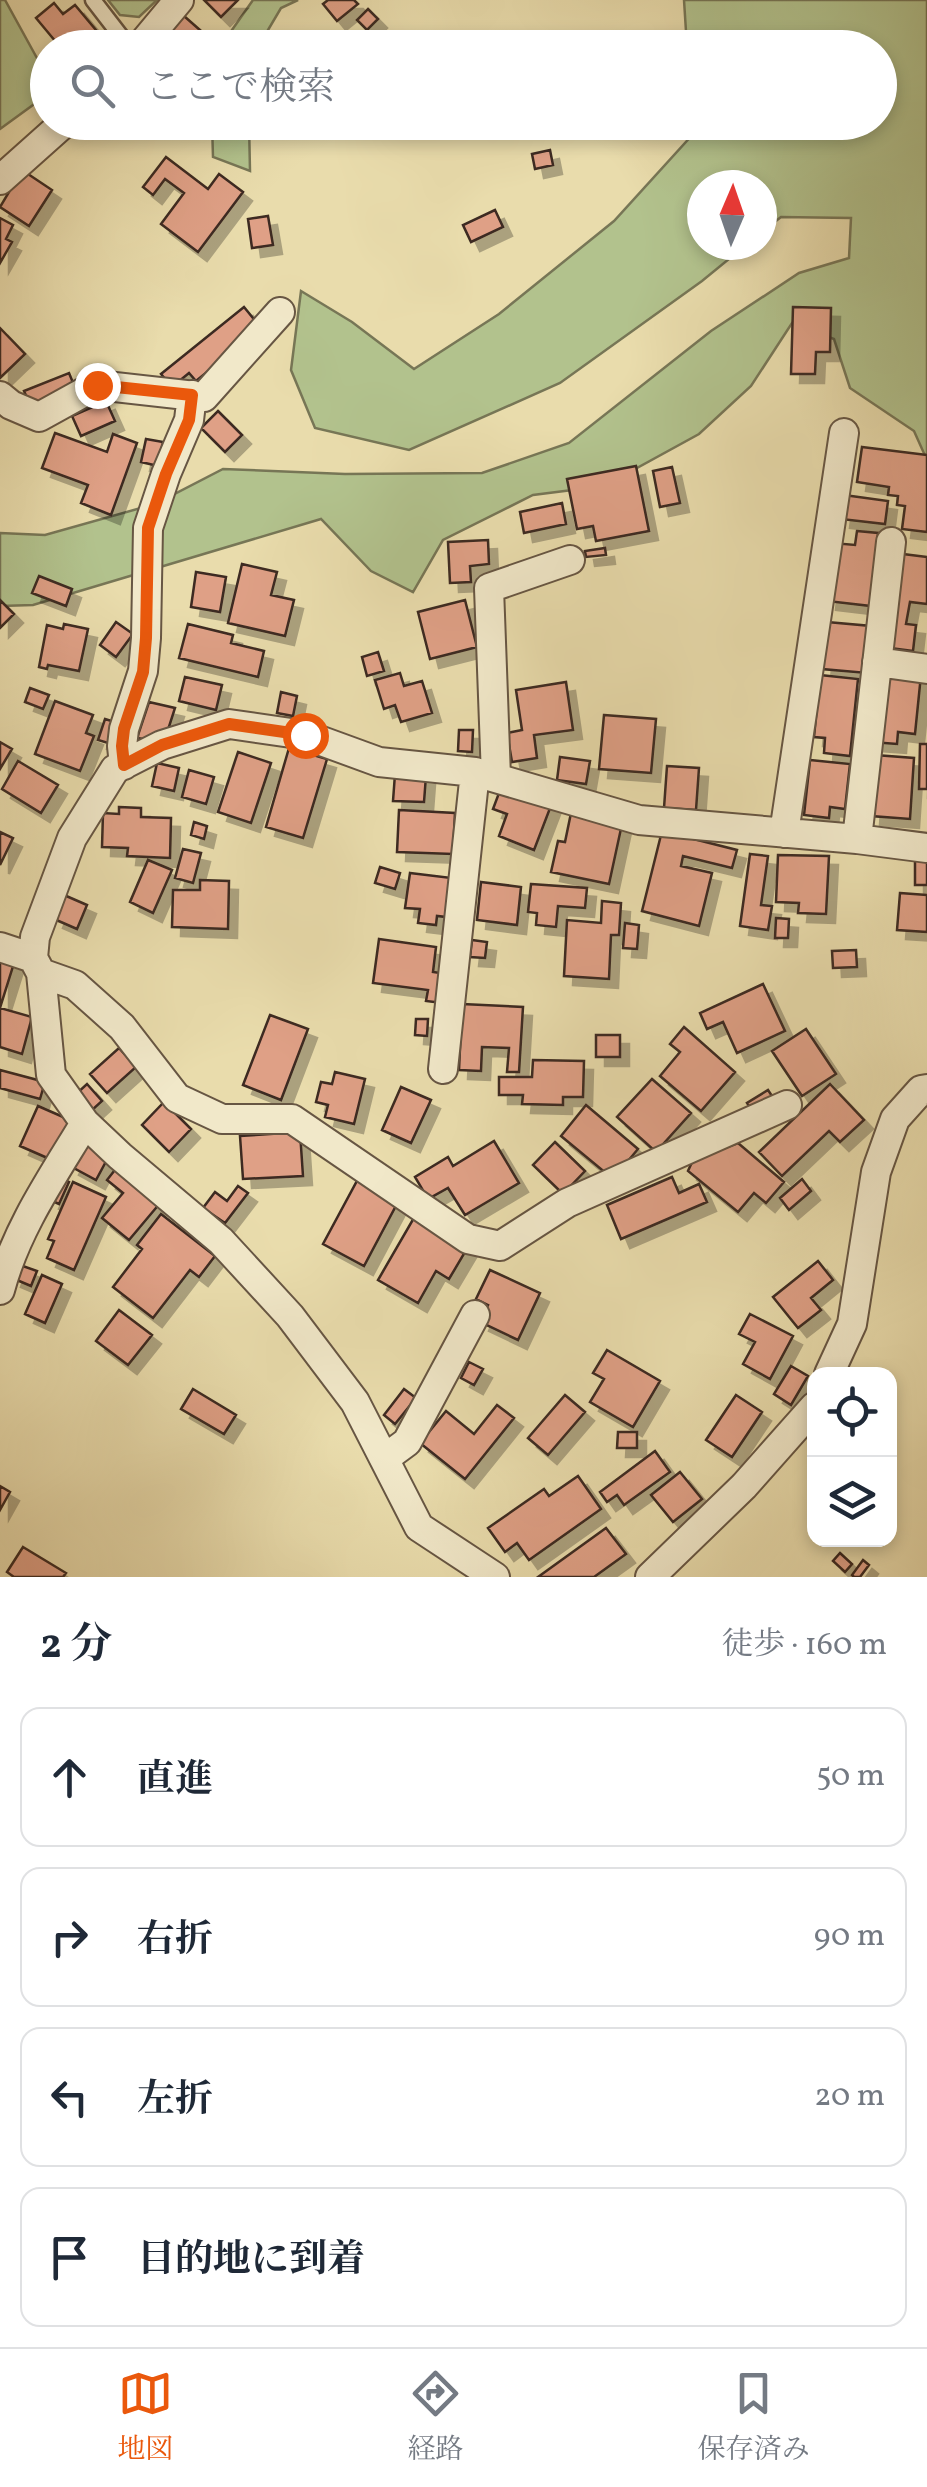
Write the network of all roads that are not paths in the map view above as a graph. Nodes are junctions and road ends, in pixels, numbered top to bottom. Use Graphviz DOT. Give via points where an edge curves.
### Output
graph roads {
  1 [pos="93,0"];
  2 [pos="179,0"];
  3 [pos="116,30"];
  4 [pos="154,30"];
  5 [pos="45,140"];
  6 [pos="0,180"];
  7 [pos="280,312"];
  8 [pos="192,395"];
  9 [pos="0,396"];
  10 [pos="844,433"];
  11 [pos="891,542"];
  12 [pos="570,560"];
  13 [pos="878,662"];
  14 [pos="927,669"];
  15 [pos="124,765"];
  16 [pos="486,774"];
  17 [pos="784,833"];
  18 [pos="857,839"];
  19 [pos="927,848"];
  20 [pos="0,947"];
  21 [pos="37,966"];
  22 [pos="443,1069"];
  23 [pos="927,1089"];
  24 [pos="787,1105"];
  25 [pos="85,1123"];
  26 [pos="0,1290"];
  27 [pos="475,1316"];
  28 [pos="832,1367"];
  29 [pos="807,1415"];
  30 [pos="384,1459"];
  31 [pos="495,1577"];
  32 [pos="650,1577"];
  1 -- 3 [label="lane"];
  2 -- 4 [label="street"];
  5 -- 6 [label="street"];
  7 -- 8 [label="street" via="204,397"];
  8 -- 9 [label="street" via="97,385 39,416"];
  8 -- 15 [label="street" via="189,420 148,528 143,672 124,729"];
  10 -- 17 [label="street"];
  11 -- 13 [label="street"];
  12 -- 16 [label="street" via="490,588"];
  13 -- 14 [label="street"];
  13 -- 18 [label="street"];
  15 -- 16 [label="street" via="229,724 305,735 378,762"];
  15 -- 21 [label="street" via="115,769 72,838 35,938"];
  16 -- 17 [label="street" via="639,820"];
  16 -- 22 [label="street"];
  17 -- 18 [label="street"];
  18 -- 19 [label="street"];
  20 -- 21 [label="street"];
  21 -- 24 [label="street" via="75,985 122,1027 176,1098 222,1119 292,1120 468,1239 500,1246 567,1203"];
  21 -- 25 [label="street" via="51,1076"];
  23 -- 28 [label="street" via="895,1119 876,1172 852,1324"];
  25 -- 26 [label="street" via="24,1226"];
  25 -- 30 [label="street" via="221,1242 290,1316 355,1402"];
  27 -- 30 [label="street" via="407,1442"];
  29 -- 32 [label="street"];
  30 -- 31 [label="street" via="419,1527"];
}
